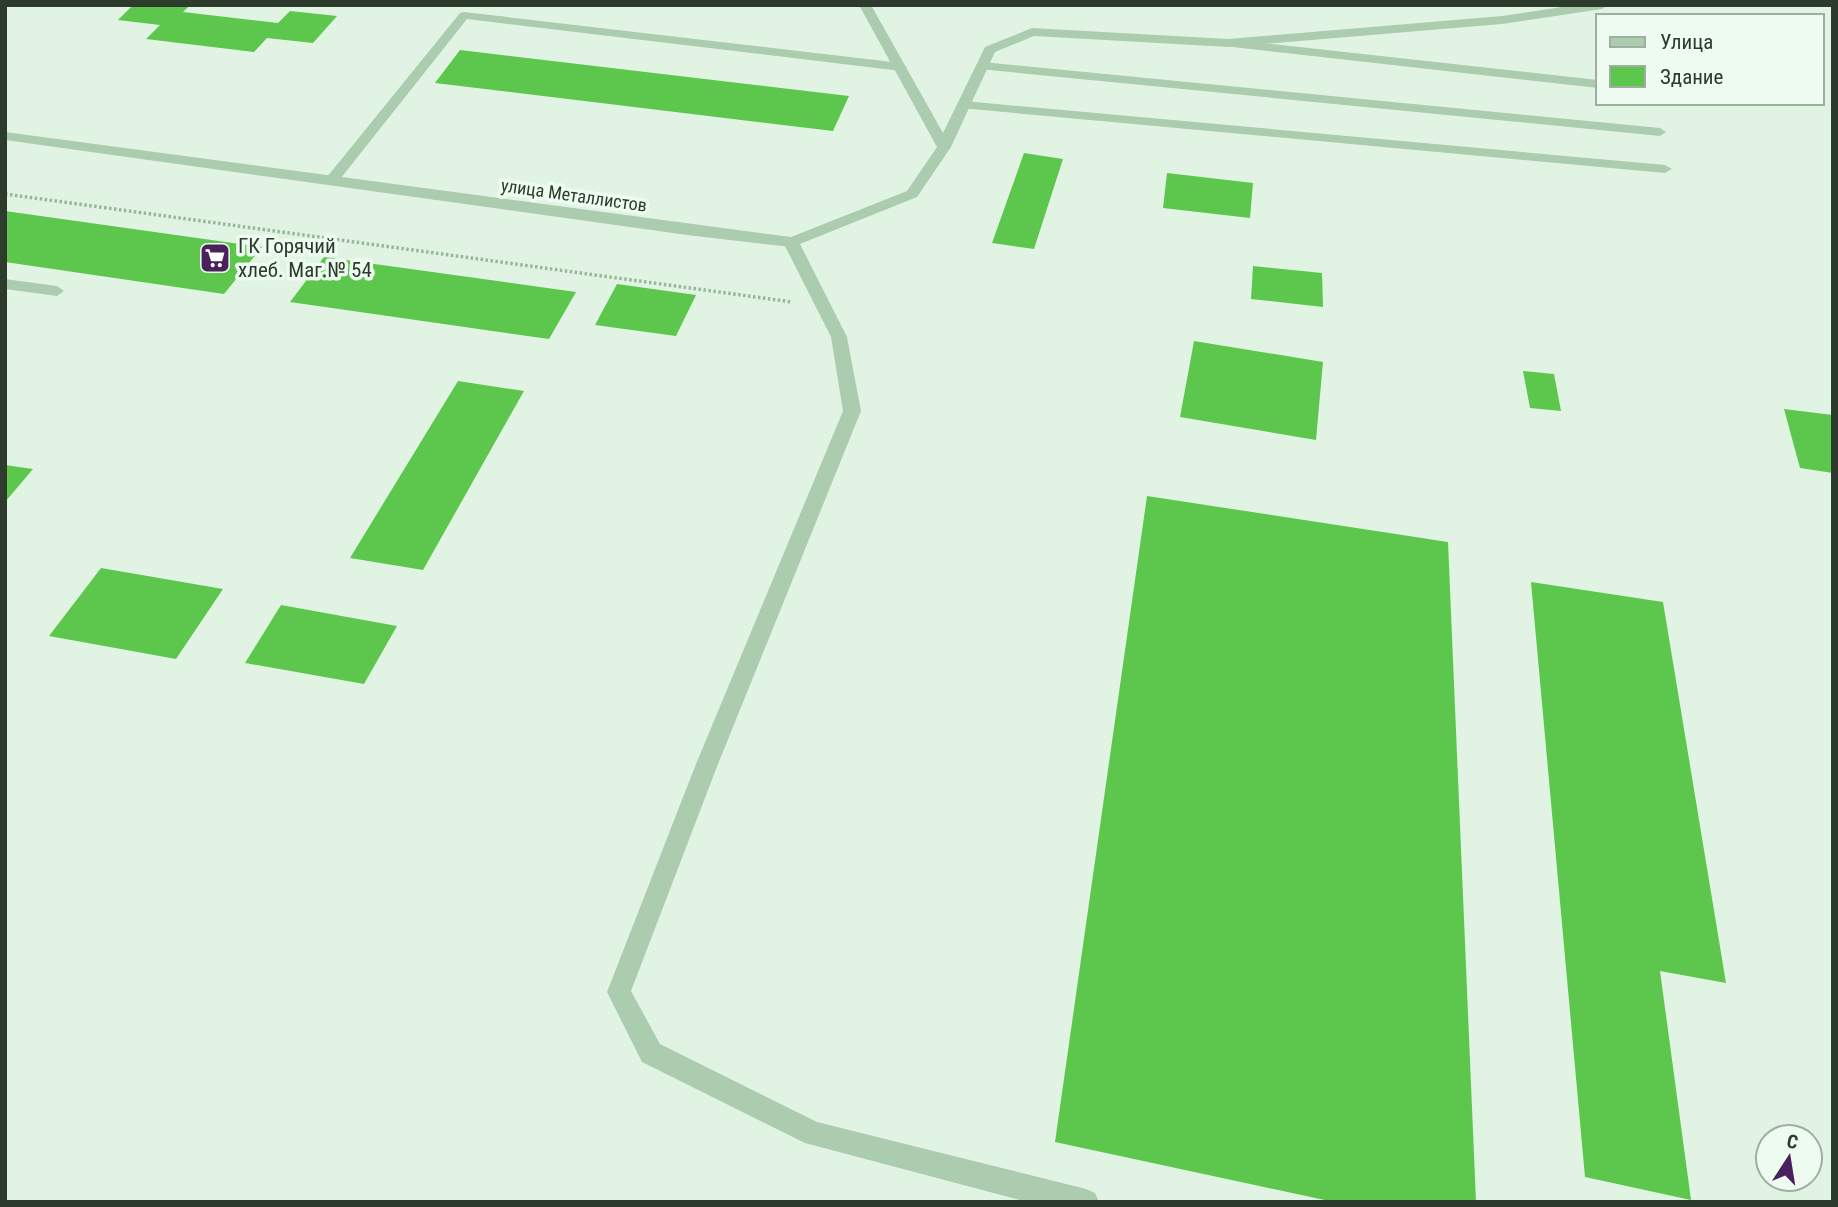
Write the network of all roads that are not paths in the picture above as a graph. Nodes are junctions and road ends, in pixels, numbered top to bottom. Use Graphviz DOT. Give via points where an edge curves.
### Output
graph roads {
  1 [pos="865,5"];
  2 [pos="1602,5"];
  3 [pos="1228,43"];
  4 [pos="983,66"];
  5 [pos="901,67"];
  6 [pos="1596,83"];
  7 [pos="964,105"];
  8 [pos="1660,132"];
  9 [pos="5,136"];
  10 [pos="944,147"];
  11 [pos="1665,169"];
  12 [pos="332,180"];
  13 [pos="791,242"];
  14 [pos="5,284"];
  15 [pos="57,291"];
  16 [pos="1086,1202"];
  1 -- 5 [label="street"];
  2 -- 3 [label="street, улица Металлистов" via="1502,20"];
  3 -- 4 [label="street, улица Металлистов" via="1032,32 990,50"];
  3 -- 6 [label="lane"];
  4 -- 7 [label="street, улица Металлистов"];
  4 -- 8 [label="lane"];
  5 -- 10 [label="street"];
  5 -- 12 [label="lane" via="464,15"];
  7 -- 10 [label="street, улица Металлистов"];
  7 -- 11 [label="lane"];
  9 -- 12 [label="street, улица Металлистов"];
  10 -- 13 [label="street, улица Металлистов" via="912,194"];
  12 -- 13 [label="street, улица Металлистов"];
  13 -- 16 [label="street" via="839,337 852,411 619,992 652,1053 814,1134"];
  14 -- 15 [label="lane"];
}
